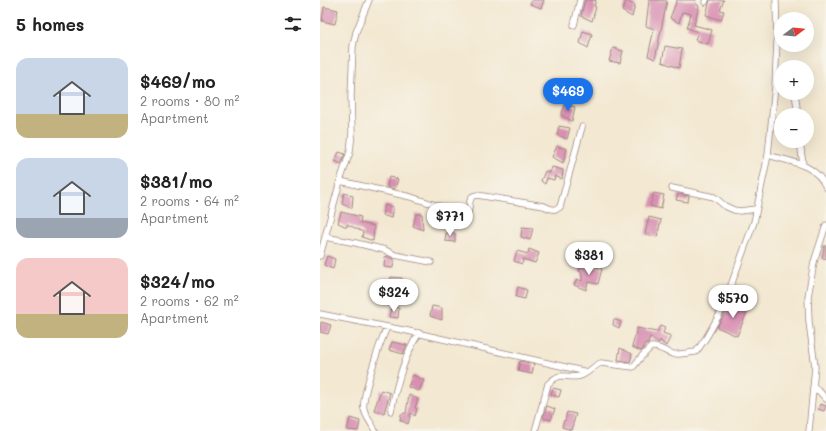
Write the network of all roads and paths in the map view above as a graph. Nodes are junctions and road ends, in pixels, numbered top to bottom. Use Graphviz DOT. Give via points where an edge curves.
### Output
graph roads {
  1 [pos="369,0"];
  2 [pos="580,0"];
  3 [pos="776,0"];
  4 [pos="574,25"];
  5 [pos="777,60"];
  6 [pos="776,100"];
  7 [pos="582,127"];
  8 [pos="801,148"];
  9 [pos="768,155"];
  10 [pos="803,165"];
  11 [pos="340,180"];
  12 [pos="825,183"];
  13 [pos="672,188"];
  14 [pos="756,209"];
  15 [pos="826,225"];
  16 [pos="325,237"];
  17 [pos="320,256"];
  18 [pos="431,262"];
  19 [pos="320,314"];
  20 [pos="387,327"];
  21 [pos="419,333"];
  22 [pos="587,372"];
  23 [pos="813,387"];
  24 [pos="826,399"];
  25 [pos="391,411"];
  26 [pos="375,431"];
  27 [pos="535,431"];
  28 [pos="809,431"];
  1 -- 11 [label="street" via="353,46 350,96 352,133 350,152"];
  2 -- 4 [label="street"];
  3 -- 5 [label="street"];
  6 -- 9 [label="street"];
  7 -- 11 [label="street" via="560,207 554,210 544,206 473,195 470,198 469,211 464,214"];
  8 -- 10 [label="street"];
  9 -- 10 [label="street"];
  9 -- 14 [label="street"];
  10 -- 12 [label="street" via="815,171"];
  11 -- 16 [label="street"];
  13 -- 14 [label="street" via="714,196 734,210"];
  14 -- 22 [label="street" via="750,235 722,310 696,352 677,355 651,347 633,367 601,363"];
  15 -- 23 [label="street" via="814,262 808,296 815,367"];
  16 -- 17 [label="street"];
  16 -- 18 [label="street"];
  19 -- 20 [label="street"];
  20 -- 21 [label="street"];
  20 -- 26 [label="street" via="362,402 366,418"];
  21 -- 22 [label="street"];
  21 -- 25 [label="street" via="405,362"];
  22 -- 27 [label="street" via="579,377 558,376 548,384"];
  23 -- 24 [label="street"];
  23 -- 28 [label="street"];
}
